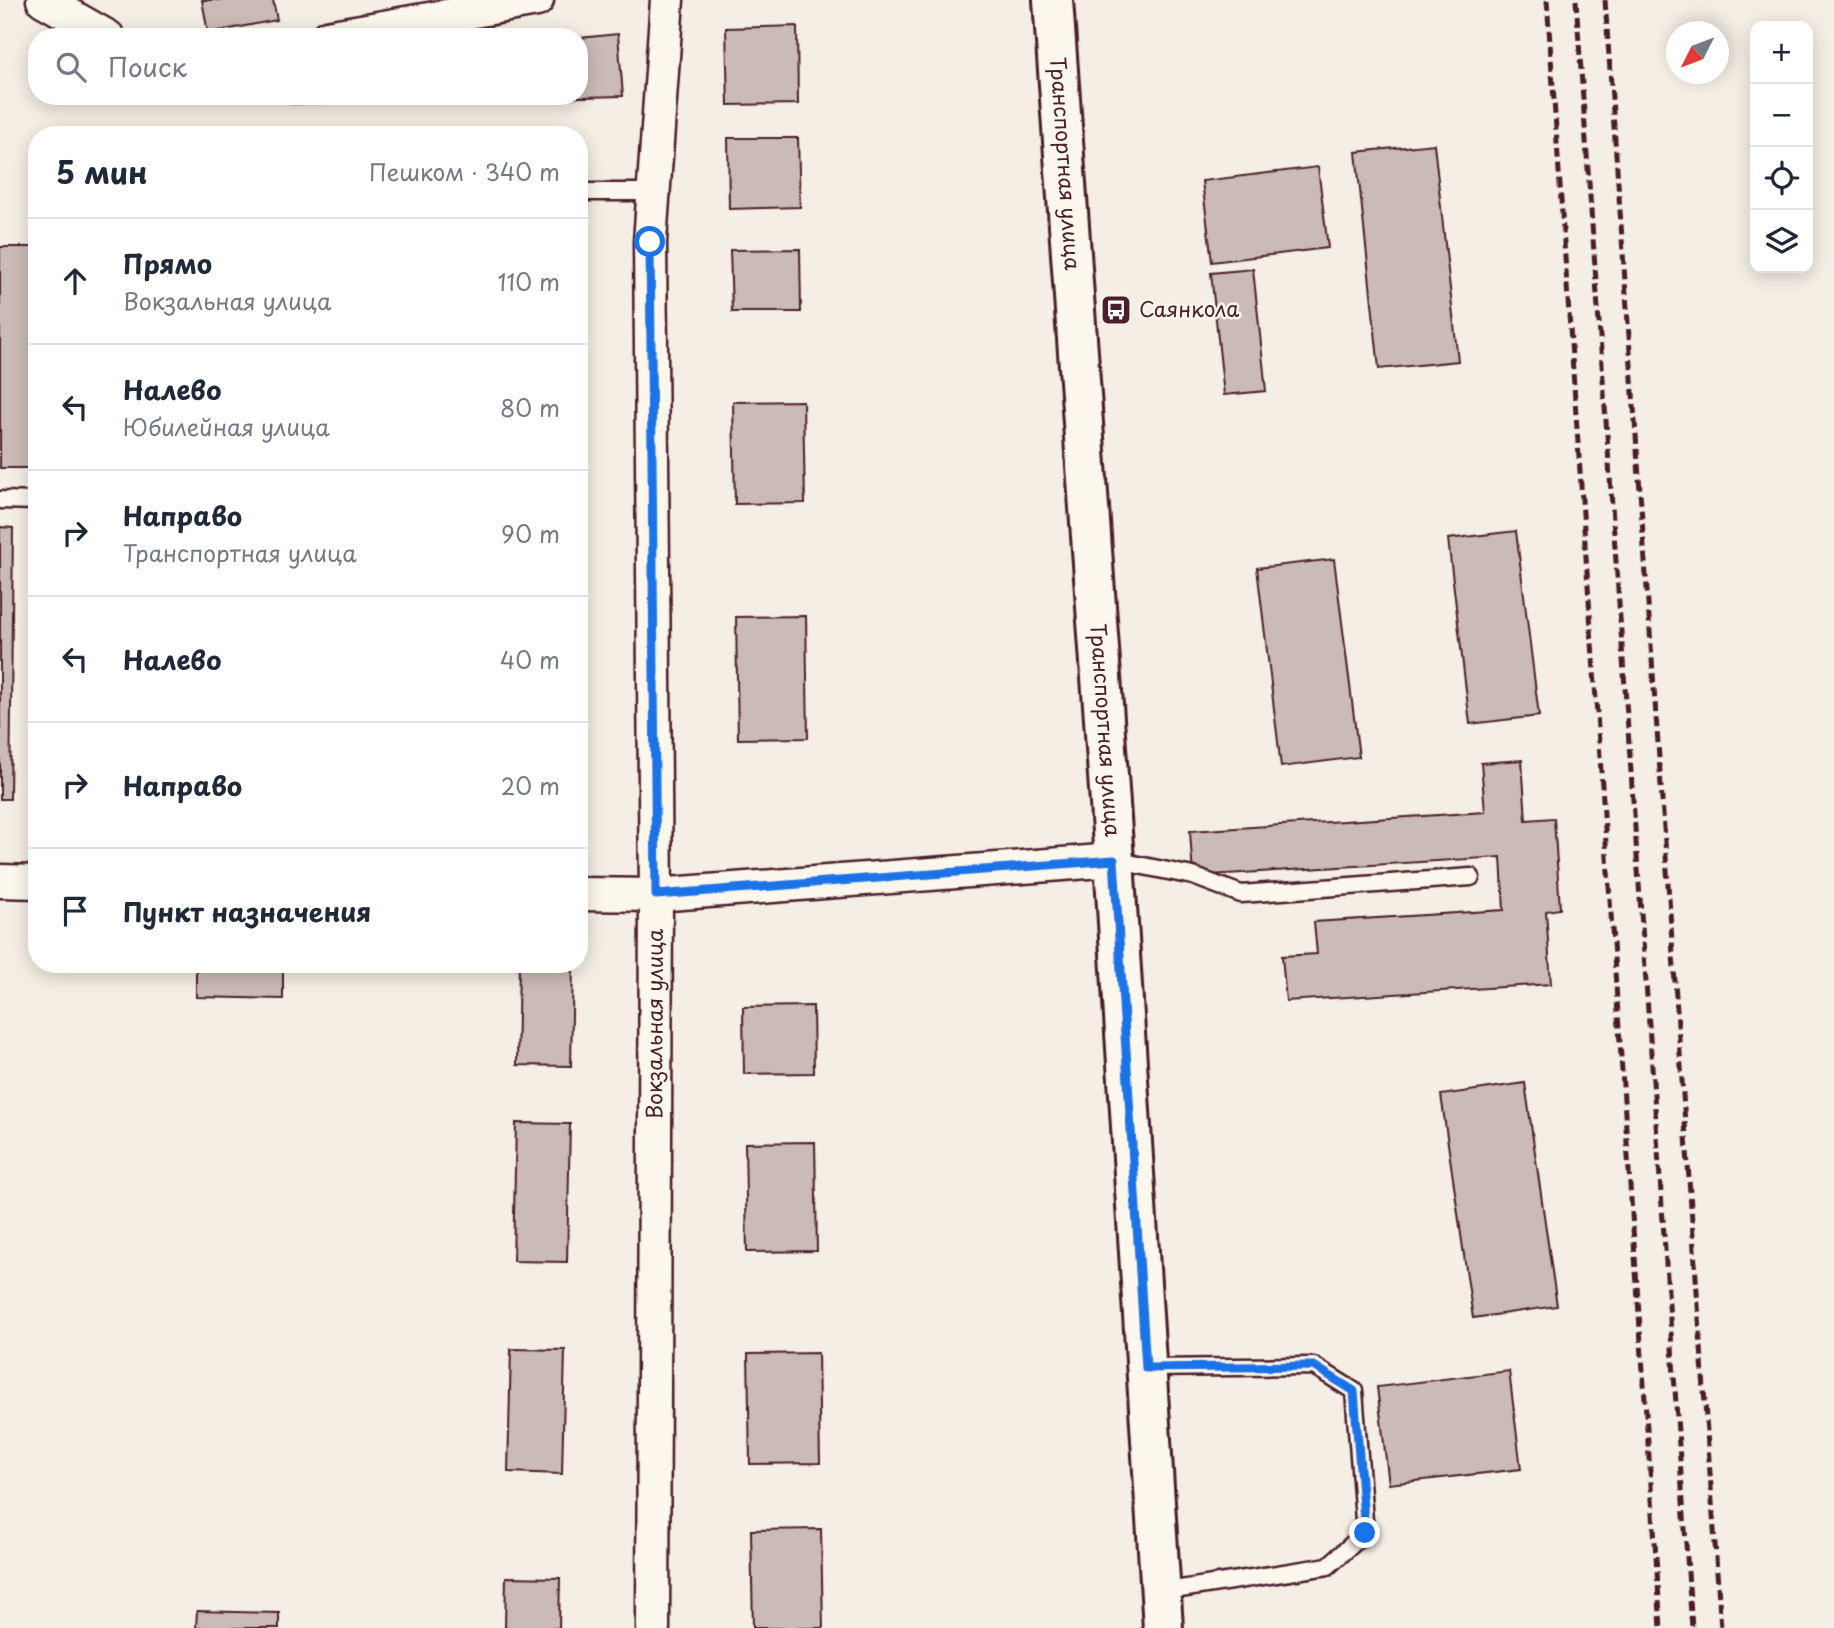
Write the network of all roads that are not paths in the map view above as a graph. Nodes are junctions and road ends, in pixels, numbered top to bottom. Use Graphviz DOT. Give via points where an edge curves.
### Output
graph roads {
  1 [pos="43,0"];
  2 [pos="537,0"];
  3 [pos="667,0"];
  4 [pos="1053,0"];
  5 [pos="92,28"];
  6 [pos="378,28"];
  7 [pos="588,192"];
  8 [pos="655,192"];
  9 [pos="0,500"];
  10 [pos="28,501"];
  11 [pos="1114,860"];
  12 [pos="1471,877"];
  13 [pos="0,881"];
  14 [pos="28,882"];
  15 [pos="588,894"];
  16 [pos="656,895"];
  17 [pos="1146,1368"];
  18 [pos="1162,1610"];
  19 [pos="653,1628"];
  1 -- 5 [label="street"];
  2 -- 6 [label="street"];
  3 -- 8 [label="street, Вокзальная улица"];
  4 -- 11 [label="street, Транспортная улица"];
  7 -- 8 [label="lane"];
  8 -- 16 [label="street, Вокзальная улица" via="650,242"];
  9 -- 10 [label="lane"];
  11 -- 12 [label="lane" via="1193,876 1241,894"];
  11 -- 16 [label="street"];
  11 -- 17 [label="street, Транспортная улица"];
  13 -- 14 [label="street"];
  15 -- 16 [label="street"];
  16 -- 19 [label="street, Вокзальная улица"];
  17 -- 18 [label="street, Транспортная улица"];
  17 -- 18 [label="lane" via="1314,1366 1354,1391 1365,1533 1328,1566"];
}
